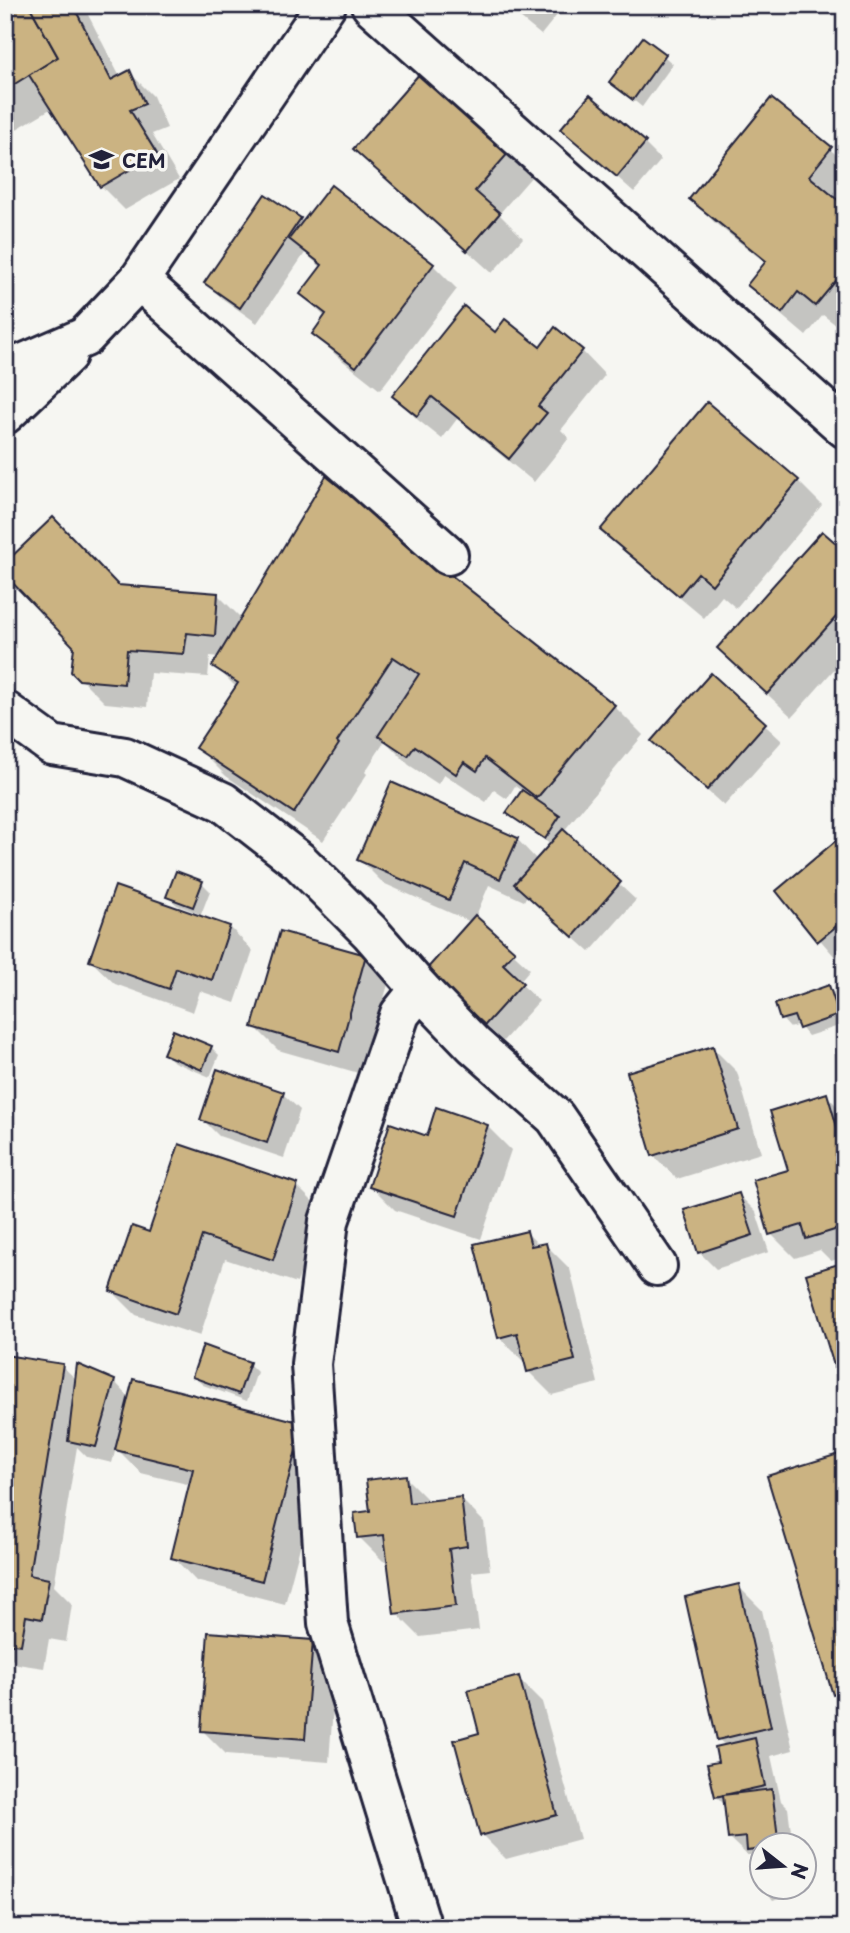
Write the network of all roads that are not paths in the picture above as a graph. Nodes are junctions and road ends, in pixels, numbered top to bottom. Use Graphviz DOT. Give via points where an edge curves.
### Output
graph roads {
  1 [pos="326,5"];
  2 [pos="371,5"];
  3 [pos="139,280"];
  4 [pos="85,337"];
  5 [pos="5,363"];
  6 [pos="5,414"];
  7 [pos="845,428"];
  8 [pos="448,555"];
  9 [pos="5,711"];
  10 [pos="420,989"];
  11 [pos="657,1266"];
  12 [pos="422,1928"];
  1 -- 3 [label="street"];
  2 -- 7 [label="street"];
  3 -- 4 [label="street"];
  3 -- 8 [label="street"];
  4 -- 5 [label="street" via="18,366"];
  4 -- 6 [label="street"];
  9 -- 10 [label="street" via="52,745 125,757 223,802 299,861"];
  10 -- 11 [label="street" via="555,1117"];
  10 -- 12 [label="street" via="400,1014 329,1221 311,1364 328,1623"];
}
